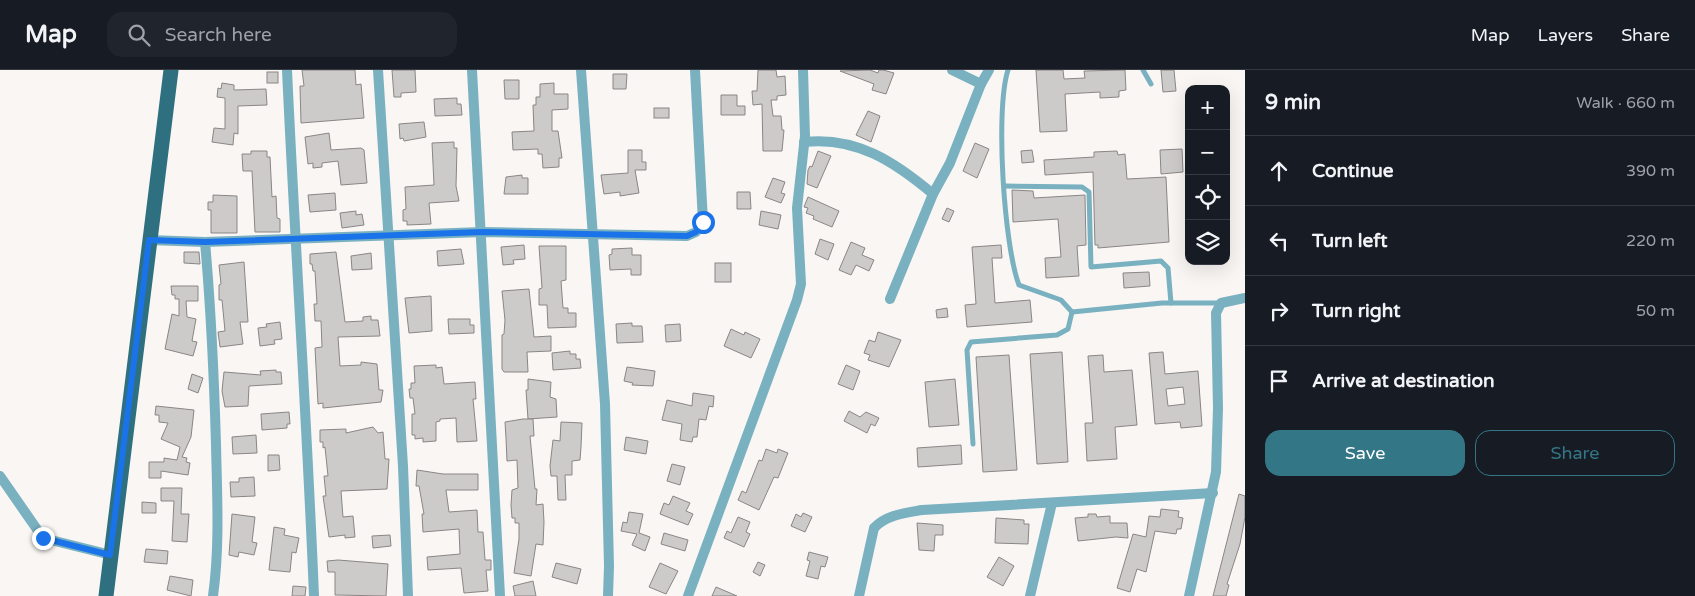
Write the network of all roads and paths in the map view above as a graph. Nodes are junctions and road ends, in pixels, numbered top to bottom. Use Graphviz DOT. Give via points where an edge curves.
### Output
graph roads {
  1 [pos="170,70"];
  2 [pos="287,70"];
  3 [pos="378,70"];
  4 [pos="472,70"];
  5 [pos="581,70"];
  6 [pos="695,70"];
  7 [pos="803,70"];
  8 [pos="952,70"];
  9 [pos="989,70"];
  10 [pos="1008,70"];
  11 [pos="1142,70"];
  12 [pos="981,84"];
  13 [pos="1152,84"];
  14 [pos="804,142"];
  15 [pos="1005,186"];
  16 [pos="933,194"];
  17 [pos="482,232"];
  18 [pos="592,235"];
  19 [pos="387,236"];
  20 [pos="295,239"];
  21 [pos="149,240"];
  22 [pos="205,242"];
  23 [pos="1241,298"];
  24 [pos="890,299"];
  25 [pos="1172,303"];
  26 [pos="1221,303"];
  27 [pos="1072,312"];
  28 [pos="973,444"];
  29 [pos="0,476"];
  30 [pos="1212,493"];
  31 [pos="1052,503"];
  32 [pos="110,555"];
  33 [pos="106,596"];
  34 [pos="213,596"];
  35 [pos="314,596"];
  36 [pos="408,596"];
  37 [pos="500,596"];
  38 [pos="608,596"];
  39 [pos="688,596"];
  40 [pos="859,596"];
  41 [pos="1030,596"];
  42 [pos="1189,596"];
  1 -- 21 [label="main road"];
  2 -- 20 [label="street"];
  3 -- 19 [label="street"];
  4 -- 17 [label="street"];
  5 -- 18 [label="street"];
  6 -- 18 [label="street" via="703,222 696,232 687,236"];
  7 -- 14 [label="street"];
  8 -- 12 [label="street"];
  9 -- 12 [label="street"];
  10 -- 15 [label="lane" via="1002,98"];
  11 -- 13 [label="lane"];
  12 -- 16 [label="street" via="950,163"];
  14 -- 16 [label="street" via="820,140 858,146 910,174"];
  14 -- 39 [label="street" via="797,208 801,284 797,300"];
  15 -- 25 [label="lane" via="1082,187 1089,192 1091,267 1161,261 1168,268"];
  15 -- 27 [label="lane" via="1009,242 1019,285 1061,300"];
  16 -- 24 [label="street"];
  17 -- 18 [label="street"];
  17 -- 19 [label="street"];
  17 -- 37 [label="street"];
  18 -- 38 [label="street" via="604,404"];
  19 -- 20 [label="street"];
  19 -- 36 [label="street" via="403,466"];
  20 -- 22 [label="street"];
  20 -- 35 [label="street" via="304,352"];
  21 -- 22 [label="street"];
  21 -- 32 [label="main road"];
  22 -- 34 [label="street" via="213,358 216,480 217,568"];
  23 -- 26 [label="street"];
  25 -- 26 [label="lane"];
  25 -- 27 [label="lane"];
  26 -- 30 [label="street" via="1215,327 1218,408 1216,472"];
  27 -- 28 [label="lane" via="1068,329 1057,336 971,342 967,350"];
  29 -- 32 [label="street" via="43,538"];
  30 -- 31 [label="street"];
  30 -- 42 [label="street"];
  31 -- 40 [label="street" via="922,510 881,520 871,538"];
  31 -- 41 [label="street"];
  32 -- 33 [label="main road"];
}
